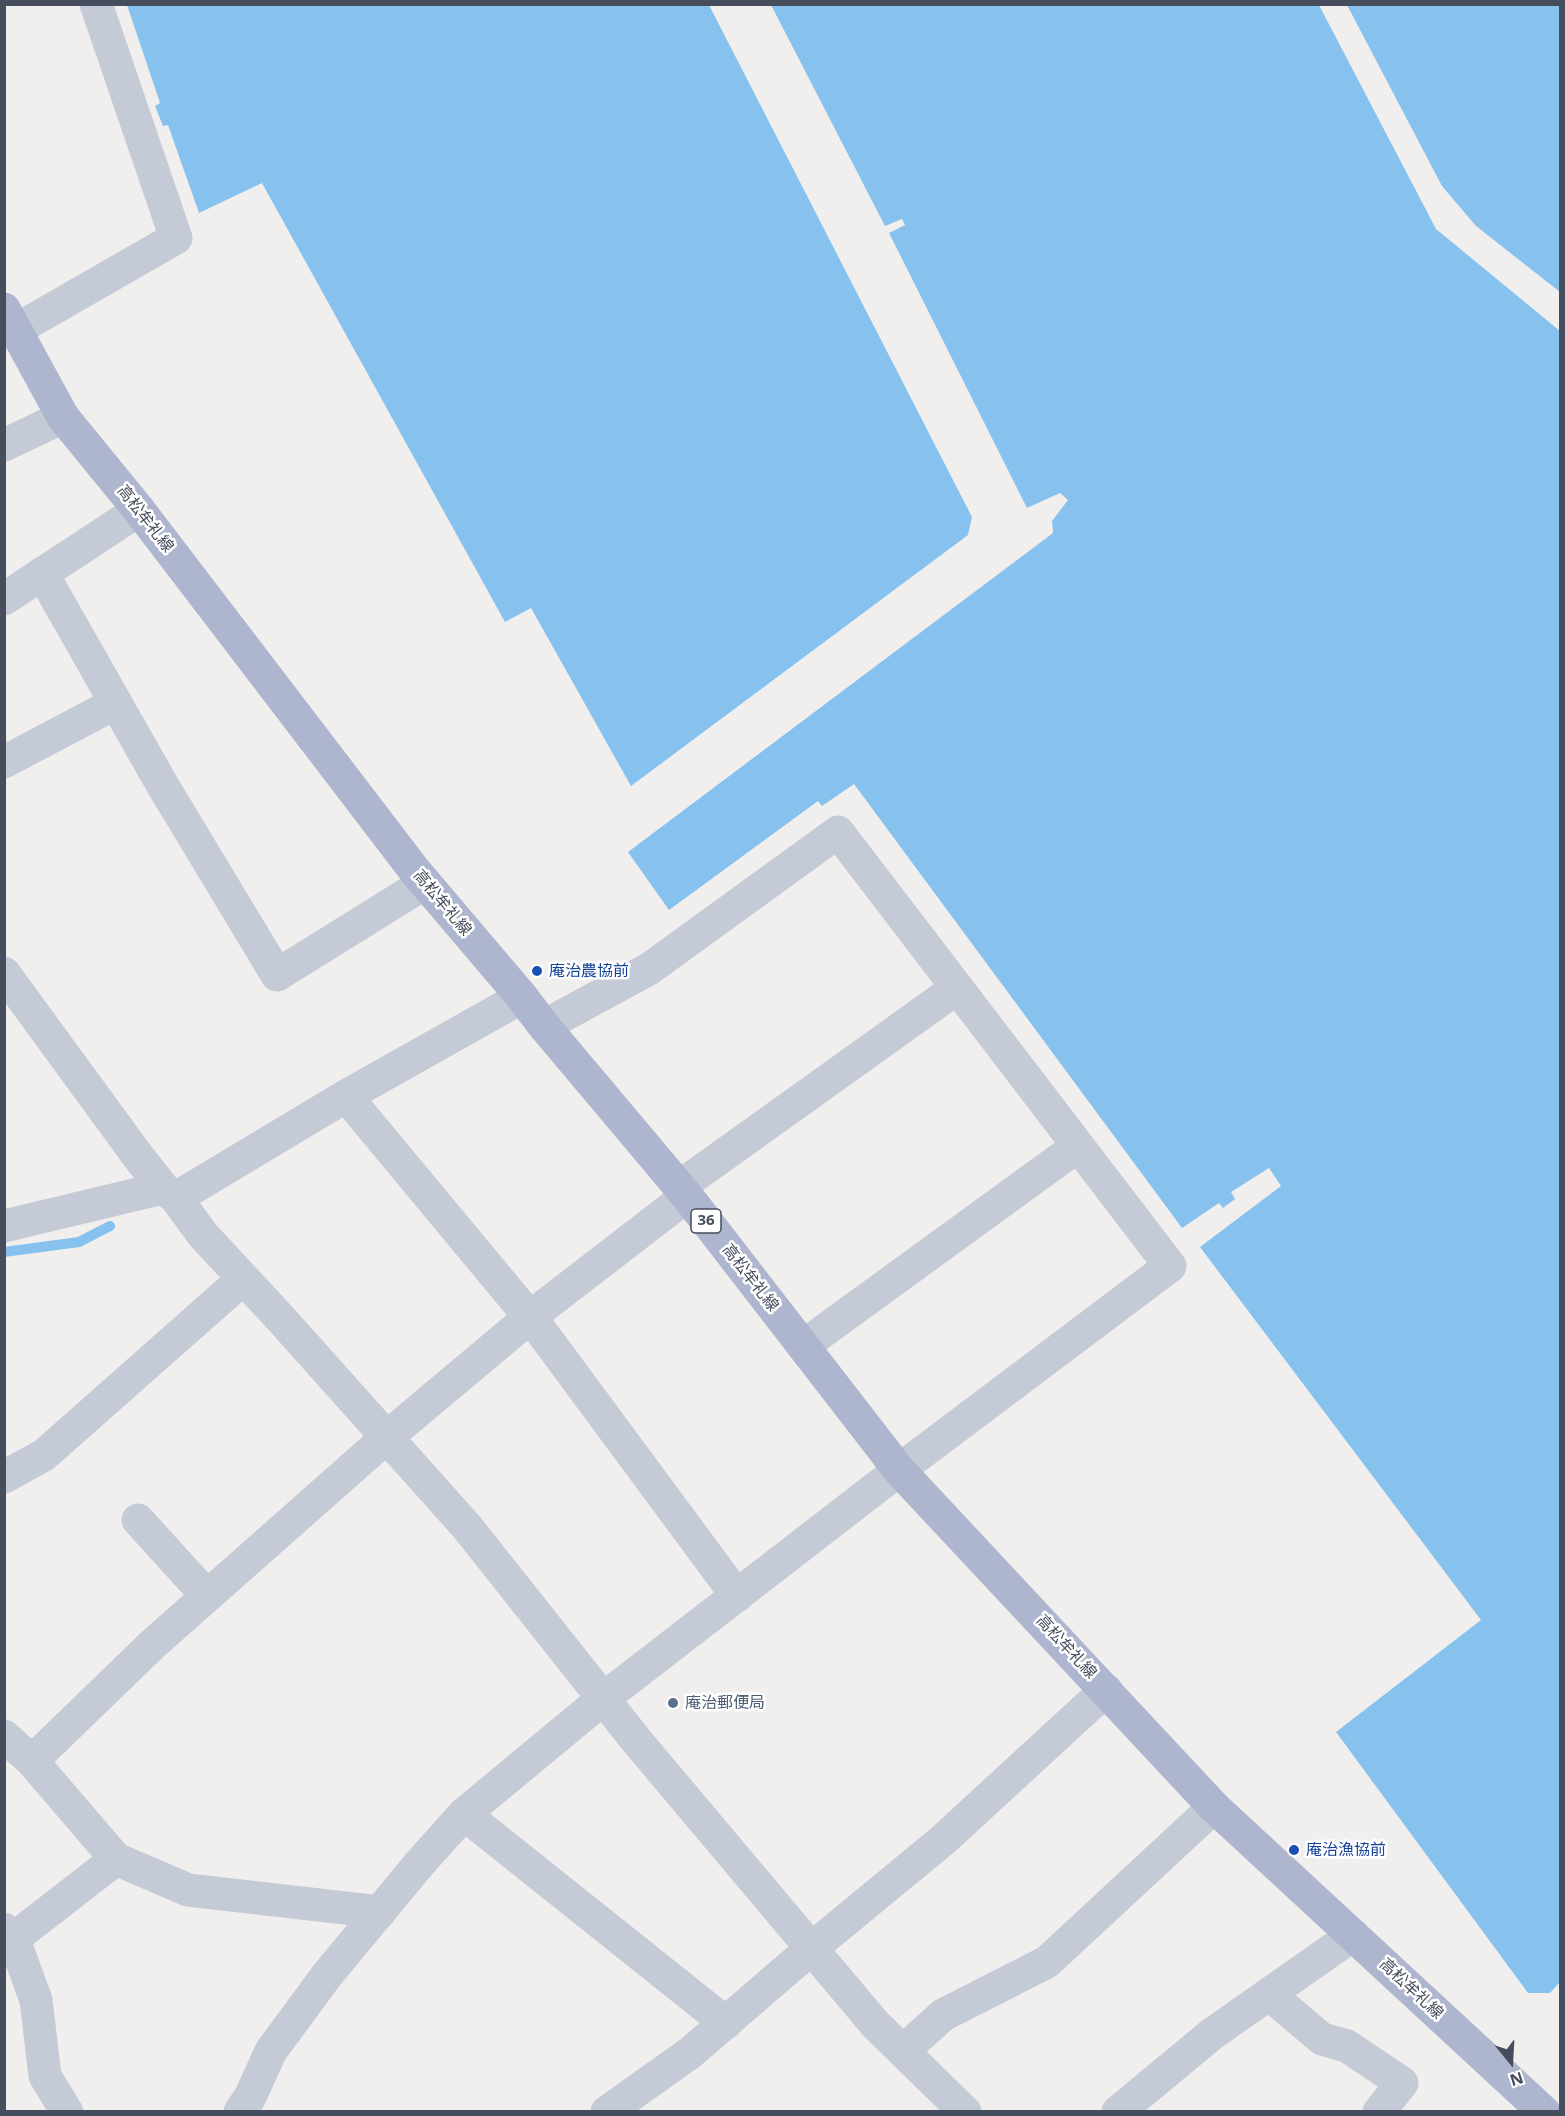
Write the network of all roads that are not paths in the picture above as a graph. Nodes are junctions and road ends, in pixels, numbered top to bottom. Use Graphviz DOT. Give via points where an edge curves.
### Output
graph roads {
  1 [pos="96,4"];
  2 [pos="10,320"];
  3 [pos="63,417"];
  4 [pos="4,445"];
  5 [pos="140,510"];
  6 [pos="42,573"];
  7 [pos="4,599"];
  8 [pos="116,703"];
  9 [pos="4,762"];
  10 [pos="425,883"];
  11 [pos="4,973"];
  12 [pos="957,988"];
  13 [pos="522,997"];
  14 [pos="544,1026"];
  15 [pos="346,1096"];
  16 [pos="1078,1146"];
  17 [pos="683,1192"];
  18 [pos="169,1193"];
  19 [pos="4,1226"];
  20 [pos="243,1279"];
  21 [pos="530,1317"];
  22 [pos="803,1346"];
  23 [pos="387,1437"];
  24 [pos="899,1470"];
  25 [pos="4,1477"];
  26 [pos="138,1520"];
  27 [pos="207,1596"];
  28 [pos="737,1596"];
  29 [pos="1106,1690"];
  30 [pos="604,1698"];
  31 [pos="4,1736"];
  32 [pos="32,1761"];
  33 [pos="1214,1807"];
  34 [pos="464,1814"];
  35 [pos="116,1860"];
  36 [pos="380,1911"];
  37 [pos="1353,1935"];
  38 [pos="8,1938"];
  39 [pos="812,1948"];
  40 [pos="1270,1995"];
  41 [pos="726,2022"];
  42 [pos="903,2051"];
  43 [pos="253,2107"];
  44 [pos="67,2112"];
  45 [pos="607,2112"];
  46 [pos="965,2112"];
  47 [pos="1118,2112"];
  48 [pos="1378,2112"];
  49 [pos="1544,2112"];
  1 -- 2 [label="street" via="176,238"];
  2 -- 3 [label="main road, 高松牟礼線 / 36"];
  3 -- 4 [label="street"];
  3 -- 5 [label="main road, 高松牟礼線 / 36"];
  5 -- 6 [label="street"];
  5 -- 10 [label="main road, 高松牟礼線 / 36"];
  6 -- 7 [label="street"];
  6 -- 8 [label="street"];
  8 -- 9 [label="street"];
  8 -- 10 [label="street" via="277,975"];
  10 -- 13 [label="main road, 高松牟礼線 / 36"];
  11 -- 18 [label="street"];
  12 -- 14 [label="street" via="838,832 650,969"];
  12 -- 16 [label="street"];
  12 -- 17 [label="street"];
  13 -- 14 [label="main road, 高松牟礼線 / 36"];
  13 -- 15 [label="street"];
  14 -- 17 [label="main road, 高松牟礼線 / 36"];
  15 -- 18 [label="street"];
  15 -- 21 [label="street"];
  16 -- 22 [label="street"];
  16 -- 24 [label="street" via="1170,1266"];
  17 -- 21 [label="street"];
  17 -- 22 [label="main road, 高松牟礼線 / 36"];
  18 -- 19 [label="street"];
  18 -- 20 [label="street"];
  20 -- 23 [label="street"];
  20 -- 25 [label="street" via="44,1455"];
  21 -- 23 [label="street"];
  21 -- 28 [label="street"];
  22 -- 24 [label="main road, 高松牟礼線 / 36"];
  23 -- 27 [label="street"];
  23 -- 30 [label="street" via="467,1527"];
  24 -- 28 [label="street"];
  24 -- 29 [label="main road, 高松牟礼線 / 36"];
  26 -- 27 [label="street"];
  27 -- 32 [label="street"];
  28 -- 30 [label="street"];
  29 -- 33 [label="main road, 高松牟礼線 / 36"];
  29 -- 39 [label="street" via="944,1840"];
  30 -- 34 [label="street"];
  30 -- 39 [label="street"];
  31 -- 32 [label="street"];
  32 -- 35 [label="street"];
  33 -- 37 [label="main road, 高松牟礼線 / 36"];
  33 -- 42 [label="street" via="1047,1962 943,2015"];
  34 -- 36 [label="street"];
  34 -- 41 [label="street"];
  35 -- 36 [label="street" via="188,1890"];
  35 -- 38 [label="street"];
  36 -- 43 [label="street" via="271,2051"];
  37 -- 40 [label="street"];
  37 -- 49 [label="main road, 高松牟礼線 / 36"];
  38 -- 44 [label="street" via="36,2000 45,2076"];
  39 -- 41 [label="street"];
  39 -- 42 [label="street" via="875,2024"];
  40 -- 47 [label="street" via="1212,2034"];
  40 -- 48 [label="street" via="1322,2039 1347,2046 1402,2083"];
  41 -- 45 [label="street" via="690,2053"];
  42 -- 46 [label="street"];
}
